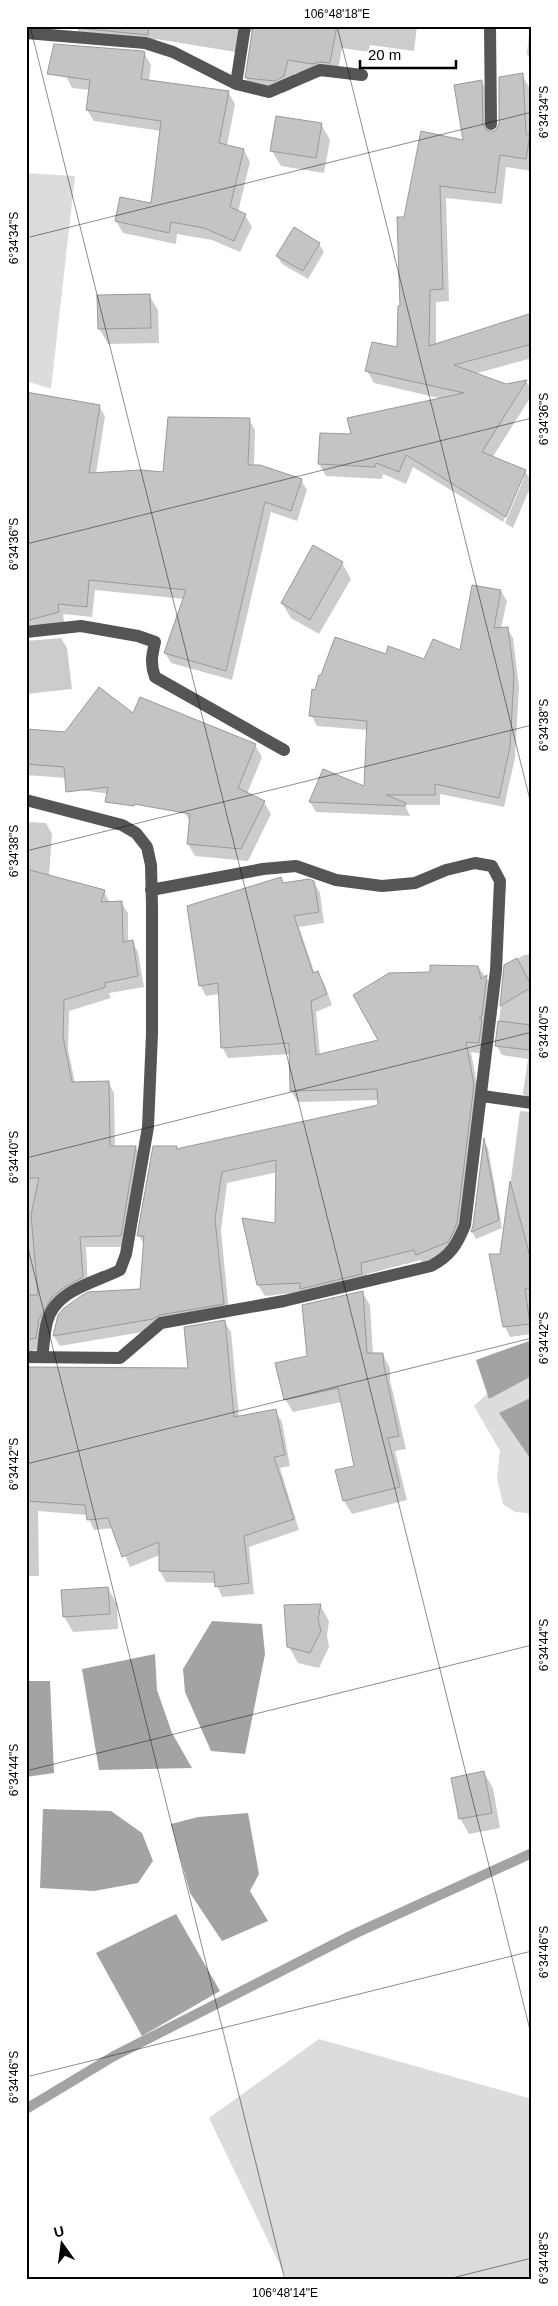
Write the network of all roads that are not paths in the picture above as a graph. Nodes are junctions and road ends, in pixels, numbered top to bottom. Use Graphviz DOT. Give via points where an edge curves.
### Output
graph roads {
  1 [pos="245,26"];
  2 [pos="490,26"];
  3 [pos="26,34"];
  4 [pos="362,75"];
  5 [pos="236,84"];
  6 [pos="491,124"];
  7 [pos="26,632"];
  8 [pos="284,750"];
  9 [pos="26,800"];
  10 [pos="151,890"];
  11 [pos="482,1096"];
  12 [pos="532,1103"];
  13 [pos="26,1357"];
  14 [pos="42,1357"];
  1 -- 5 [label="street"];
  2 -- 6 [label="street"];
  3 -- 5 [label="street" via="145,43 173,52"];
  4 -- 5 [label="street" via="320,70 269,92"];
  7 -- 8 [label="street" via="81,626 155,642 151,668 155,677"];
  9 -- 10 [label="street" via="122,825 136,833 147,847"];
  10 -- 11 [label="street" via="296,866 336,880 382,886 415,883 446,870 475,863 492,866 500,881 496,970"];
  10 -- 14 [label="street" via="152,1034 148,1128 126,1254 120,1270 57,1301 47,1322"];
  11 -- 12 [label="street"];
  11 -- 14 [label="street" via="465,1226 457,1246 447,1258 431,1266 284,1301 161,1323 120,1358"];
  13 -- 14 [label="street"];
}
